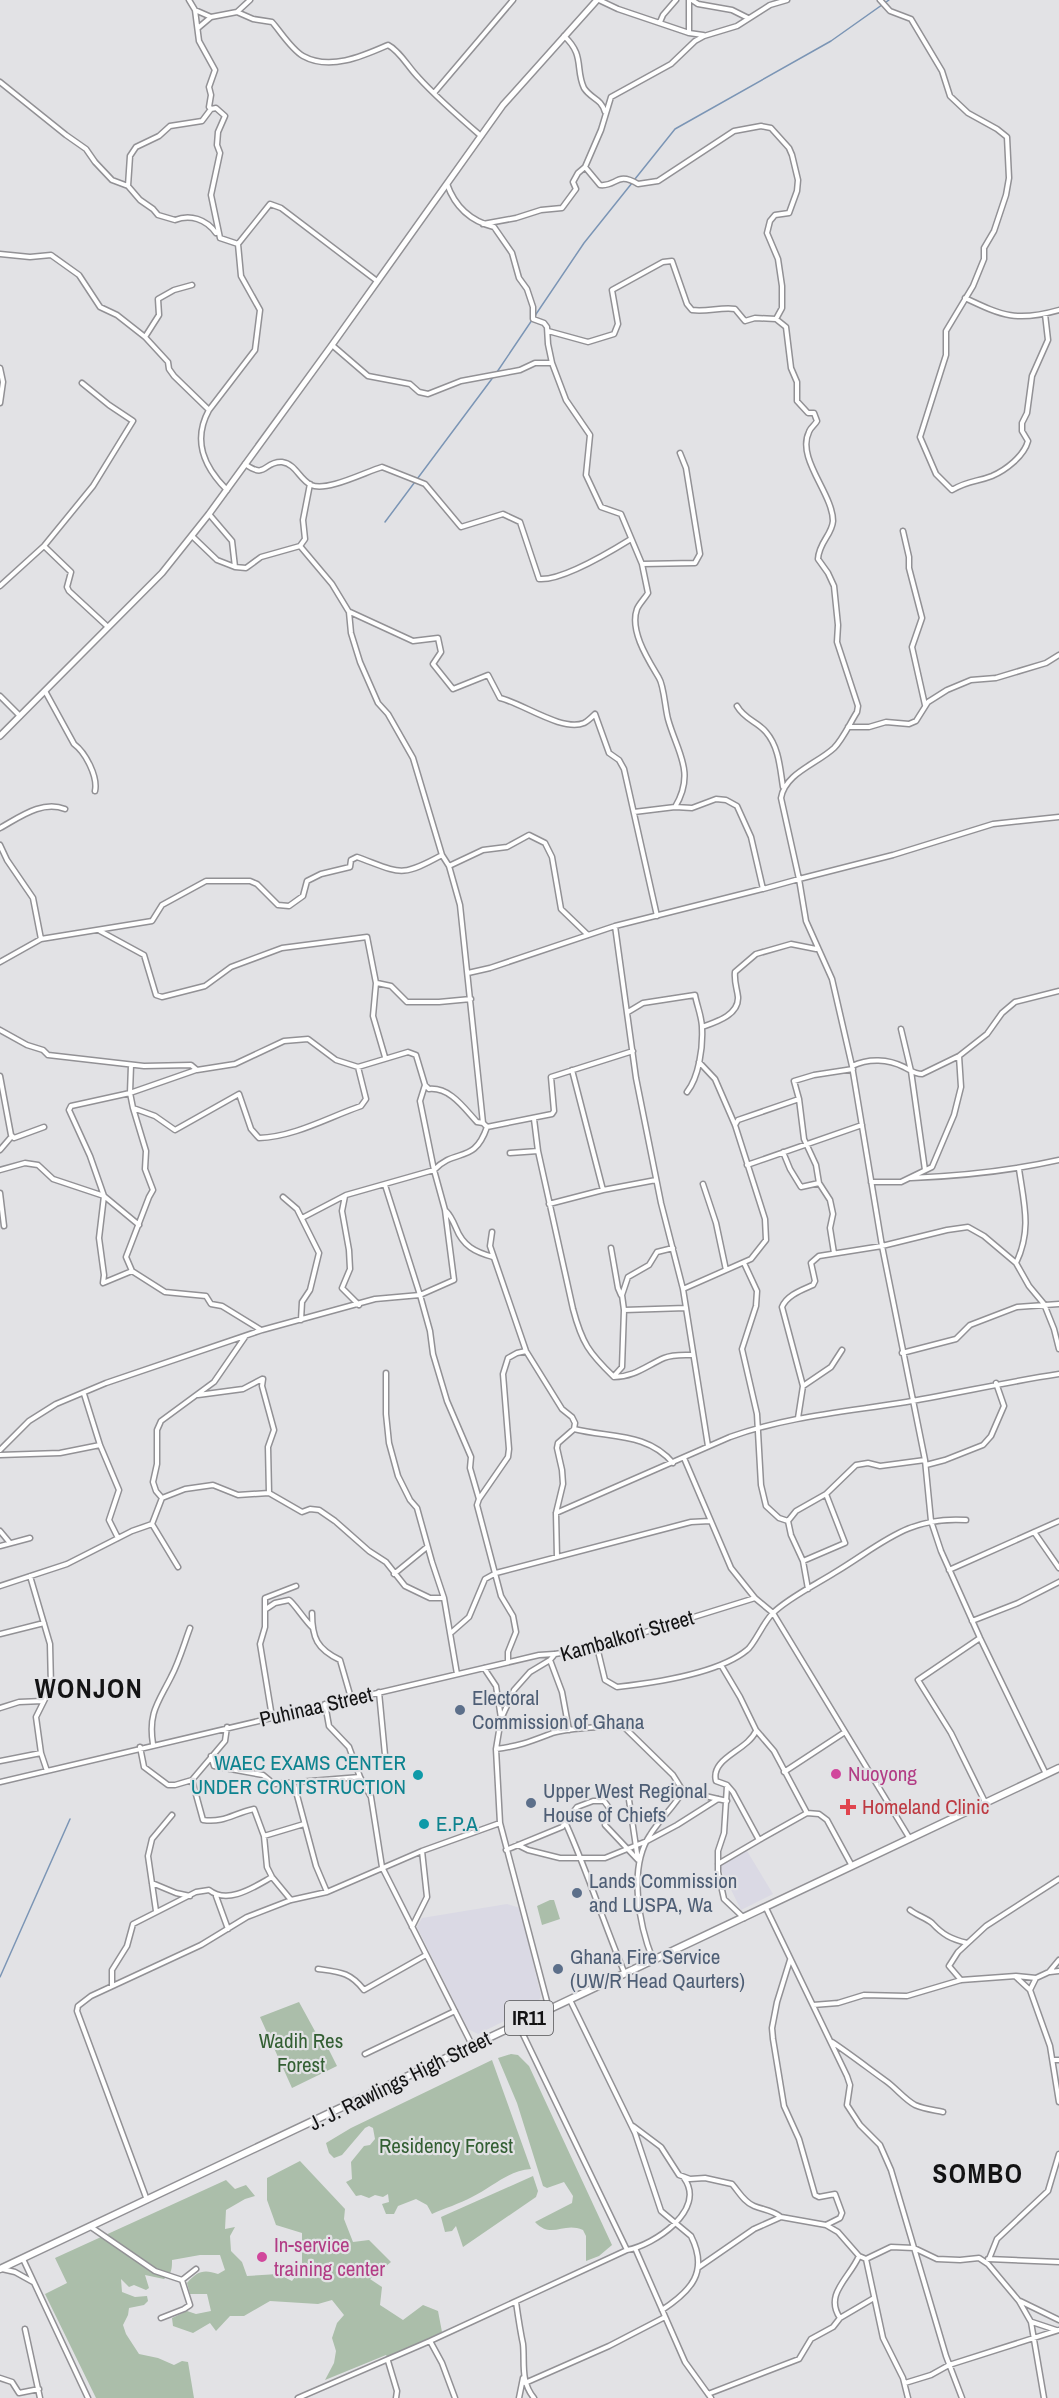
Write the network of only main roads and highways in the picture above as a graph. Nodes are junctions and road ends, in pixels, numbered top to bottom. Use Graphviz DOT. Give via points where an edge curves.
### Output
graph roads {
  1 [pos="1059,1767"];
  2 [pos="1,2269"];
  1 -- 2 [label="main road, J. J. Rawlings High Street / IR11"];
}
